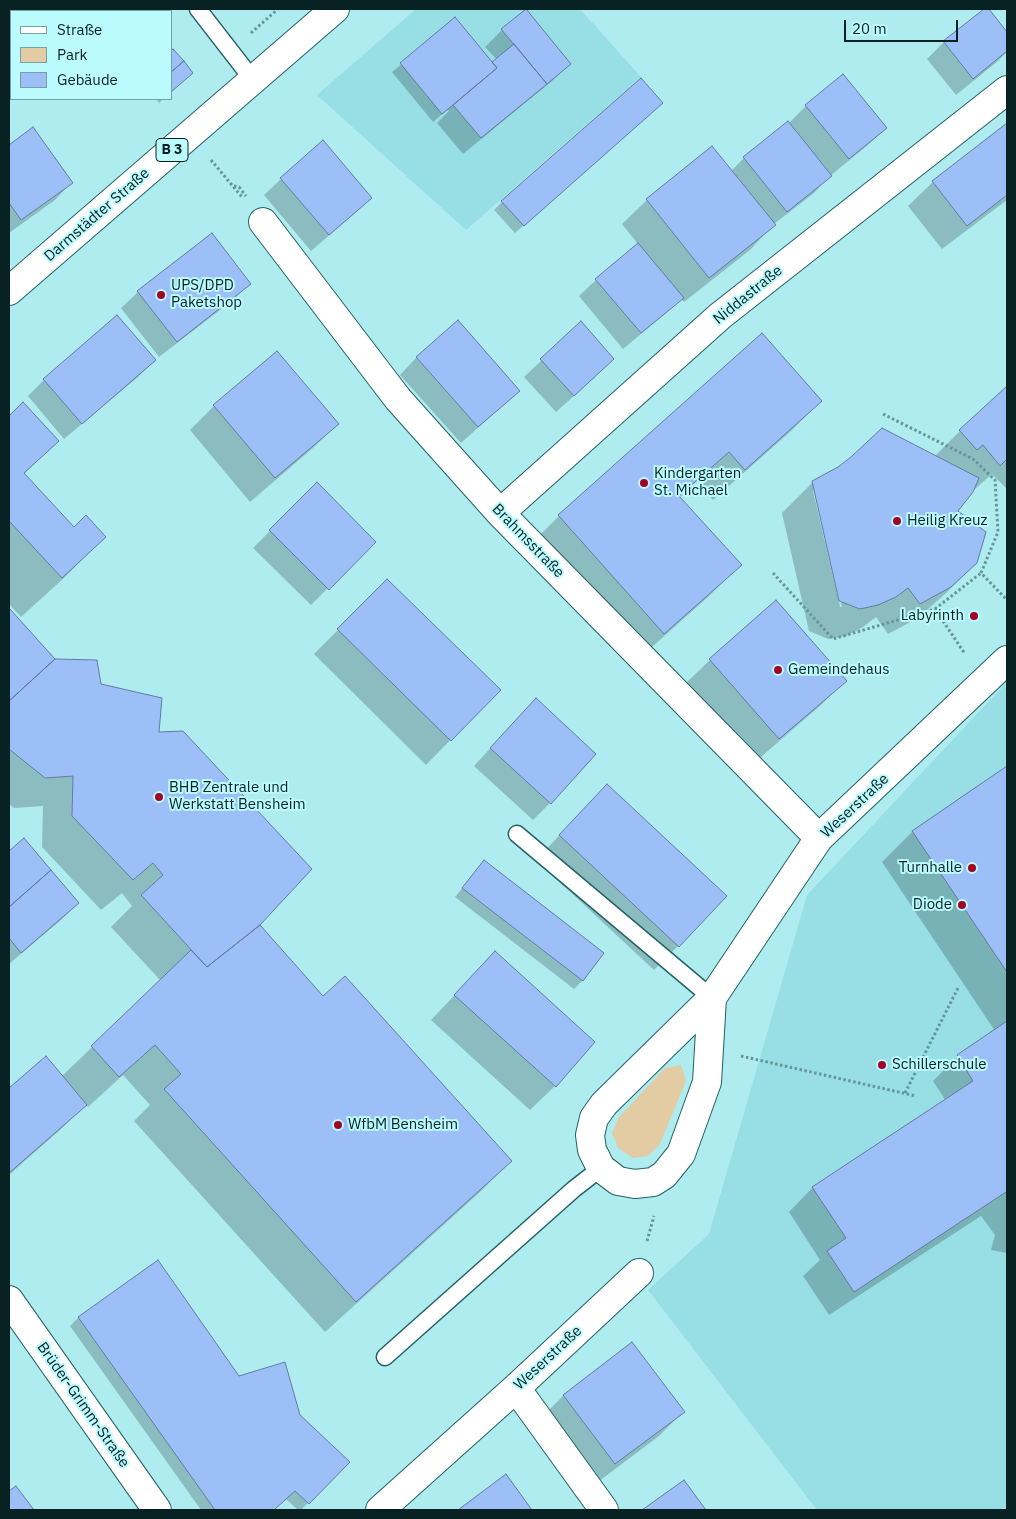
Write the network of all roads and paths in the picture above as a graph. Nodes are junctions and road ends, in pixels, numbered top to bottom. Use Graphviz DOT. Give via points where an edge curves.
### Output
graph roads {
  1 [pos="198,9"];
  2 [pos="335,9"];
  3 [pos="253,80"];
  4 [pos="1007,90"];
  5 [pos="263,222"];
  6 [pos="9,291"];
  7 [pos="883,414"];
  8 [pos="500,513"];
  9 [pos="773,573"];
  10 [pos="981,573"];
  11 [pos="1007,600"];
  12 [pos="936,609"];
  13 [pos="1007,660"];
  14 [pos="985,683"];
  15 [pos="517,834"];
  16 [pos="819,838"];
  17 [pos="958,988"];
  18 [pos="712,998"];
  19 [pos="709,1048"];
  20 [pos="905,1093"];
  21 [pos="916,1096"];
  22 [pos="601,1168"];
  23 [pos="664,1175"];
  24 [pos="639,1273"];
  25 [pos="9,1300"];
  26 [pos="386,1357"];
  27 [pos="516,1388"];
  28 [pos="157,1510"];
  29 [pos="380,1510"];
  30 [pos="604,1510"];
  1 -- 3 [label="lane"];
  2 -- 3 [label="street, Darmstädter Straße / B 3"];
  3 -- 6 [label="street, Darmstädter Straße / B 3"];
  4 -- 8 [label="street, Niddastraße" via="720,316"];
  5 -- 8 [label="street, Brahmsstraße" via="398,399"];
  7 -- 10 [label="path" via="973,459 995,480 998,532"];
  8 -- 16 [label="street, Brahmsstraße"];
  9 -- 12 [label="path" via="833,639"];
  10 -- 11 [label="path"];
  10 -- 12 [label="path"];
  12 -- 14 [label="path"];
  13 -- 14 [label="street, Weserstraße"];
  14 -- 16 [label="street, Weserstraße"];
  15 -- 18 [label="lane"];
  16 -- 18 [label="street, Weserstraße"];
  17 -- 20 [label="path"];
  18 -- 19 [label="street"];
  18 -- 22 [label="street, Weserstraße" via="604,1104 594,1118 590,1135 592,1150"];
  19 -- 20 [label="path"];
  19 -- 23 [label="street" via="707,1082 681,1154"];
  20 -- 21 [label="path"];
  22 -- 23 [label="street" via="618,1180 635,1184 653,1182"];
  22 -- 26 [label="lane"];
  23 -- 24 [label="path"];
  24 -- 27 [label="street, Weserstraße"];
  25 -- 28 [label="street, Brüder-Grimm-Straße"];
  27 -- 29 [label="street, Weserstraße"];
  27 -- 30 [label="street"];
}
